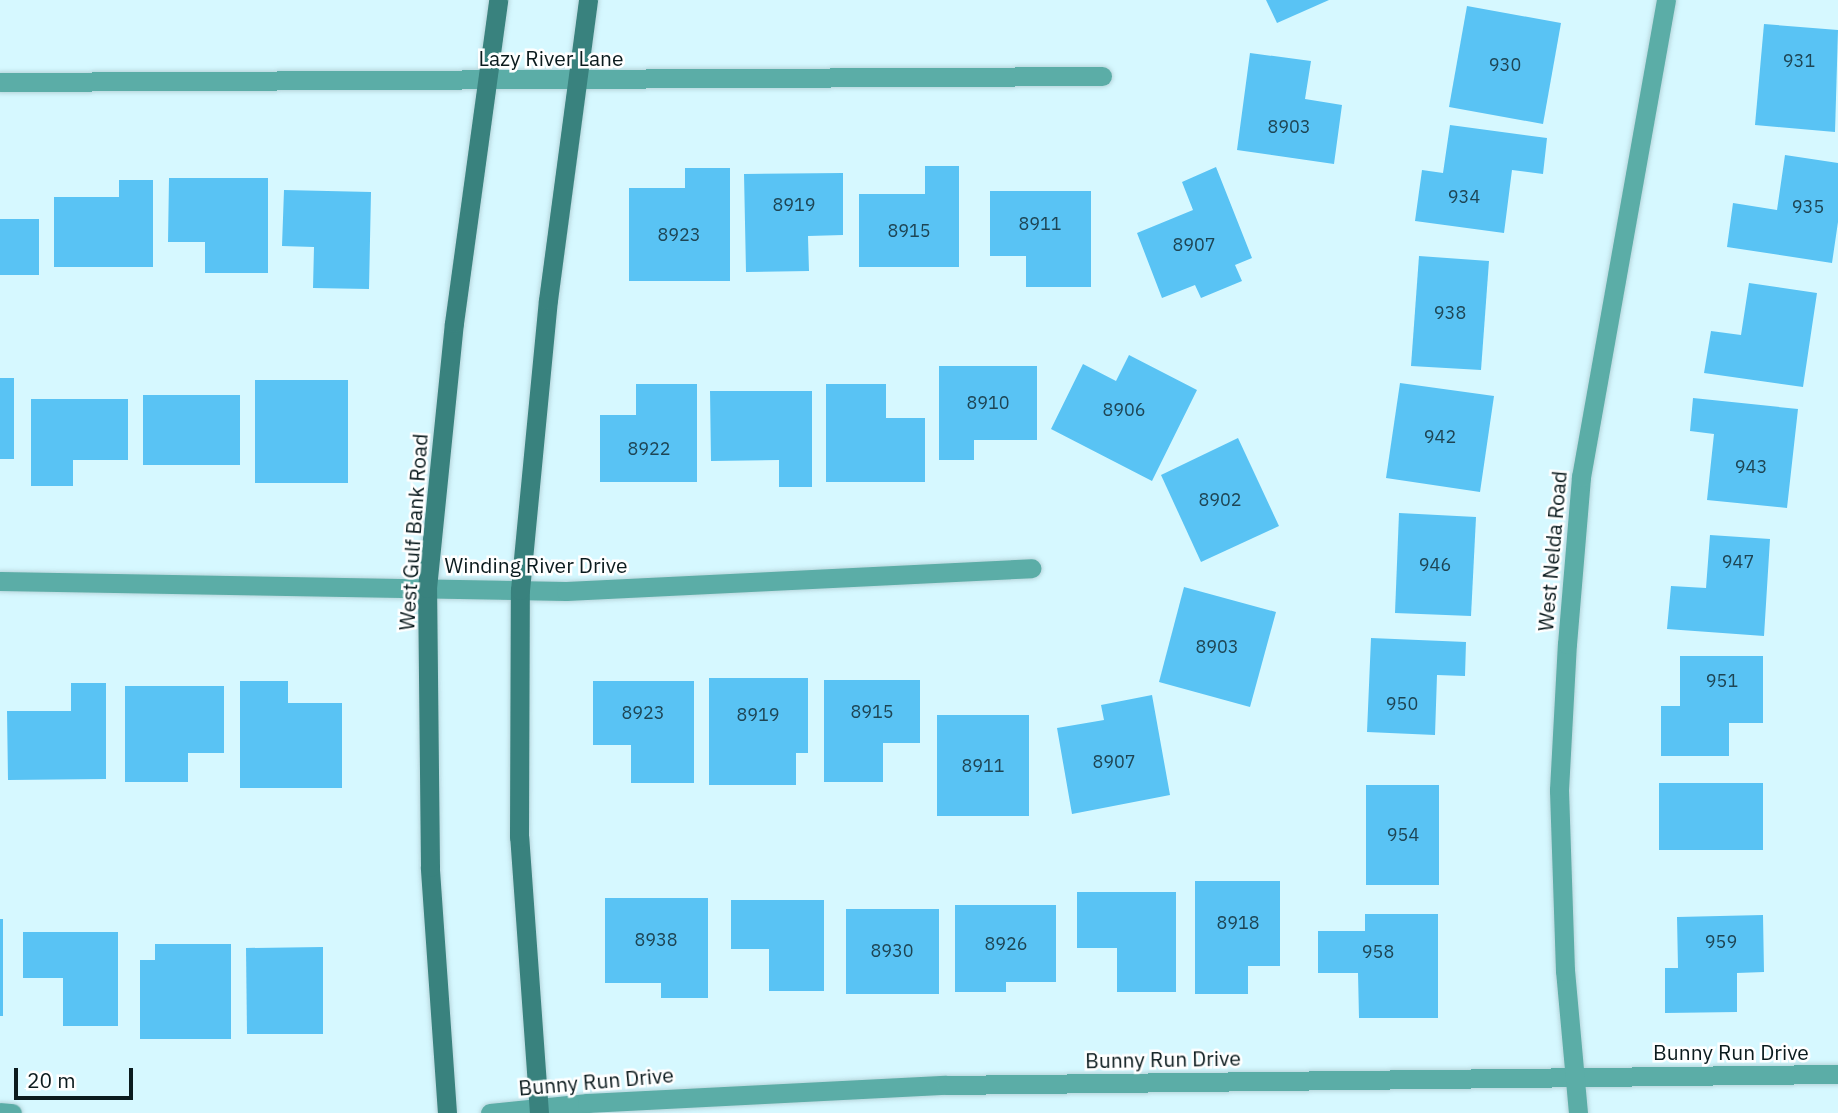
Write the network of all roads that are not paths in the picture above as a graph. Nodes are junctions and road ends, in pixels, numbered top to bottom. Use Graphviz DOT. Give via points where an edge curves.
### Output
graph roads {
  1 [pos="498,0"];
  2 [pos="588,0"];
  3 [pos="1666,0"];
  4 [pos="1102,76"];
  5 [pos="578,80"];
  6 [pos="487,81"];
  7 [pos="0,82"];
  8 [pos="1031,568"];
  9 [pos="0,581"];
  10 [pos="427,588"];
  11 [pos="520,590"];
  12 [pos="1838,1074"];
  13 [pos="1574,1076"];
  14 [pos="539,1110"];
  15 [pos="0,1112"];
  16 [pos="12,1113"];
  17 [pos="447,1113"];
  18 [pos="491,1113"];
  19 [pos="1578,1113"];
  1 -- 6 [label="main road, West Gulf Bank Road"];
  2 -- 5 [label="main road"];
  3 -- 13 [label="street, West Nelda Road" via="1581,477 1559,790"];
  4 -- 5 [label="street, Lazy River Lane"];
  5 -- 6 [label="street, Lazy River Lane"];
  5 -- 11 [label="main road" via="548,300"];
  6 -- 7 [label="street, Lazy River Lane"];
  6 -- 10 [label="main road, West Gulf Bank Road" via="454,323"];
  8 -- 11 [label="street, Winding River Drive"];
  9 -- 10 [label="street, Winding River Drive"];
  10 -- 11 [label="street, Winding River Drive"];
  10 -- 17 [label="main road, West Gulf Bank Road" via="430,867"];
  11 -- 14 [label="main road" via="519,837"];
  12 -- 13 [label="street, Bunny Run Drive"];
  13 -- 14 [label="street, Bunny Run Drive" via="946,1085 766,1092"];
  13 -- 19 [label="street, West Nelda Road"];
  14 -- 18 [label="street, Bunny Run Drive"];
  15 -- 16 [label="street"];
}
